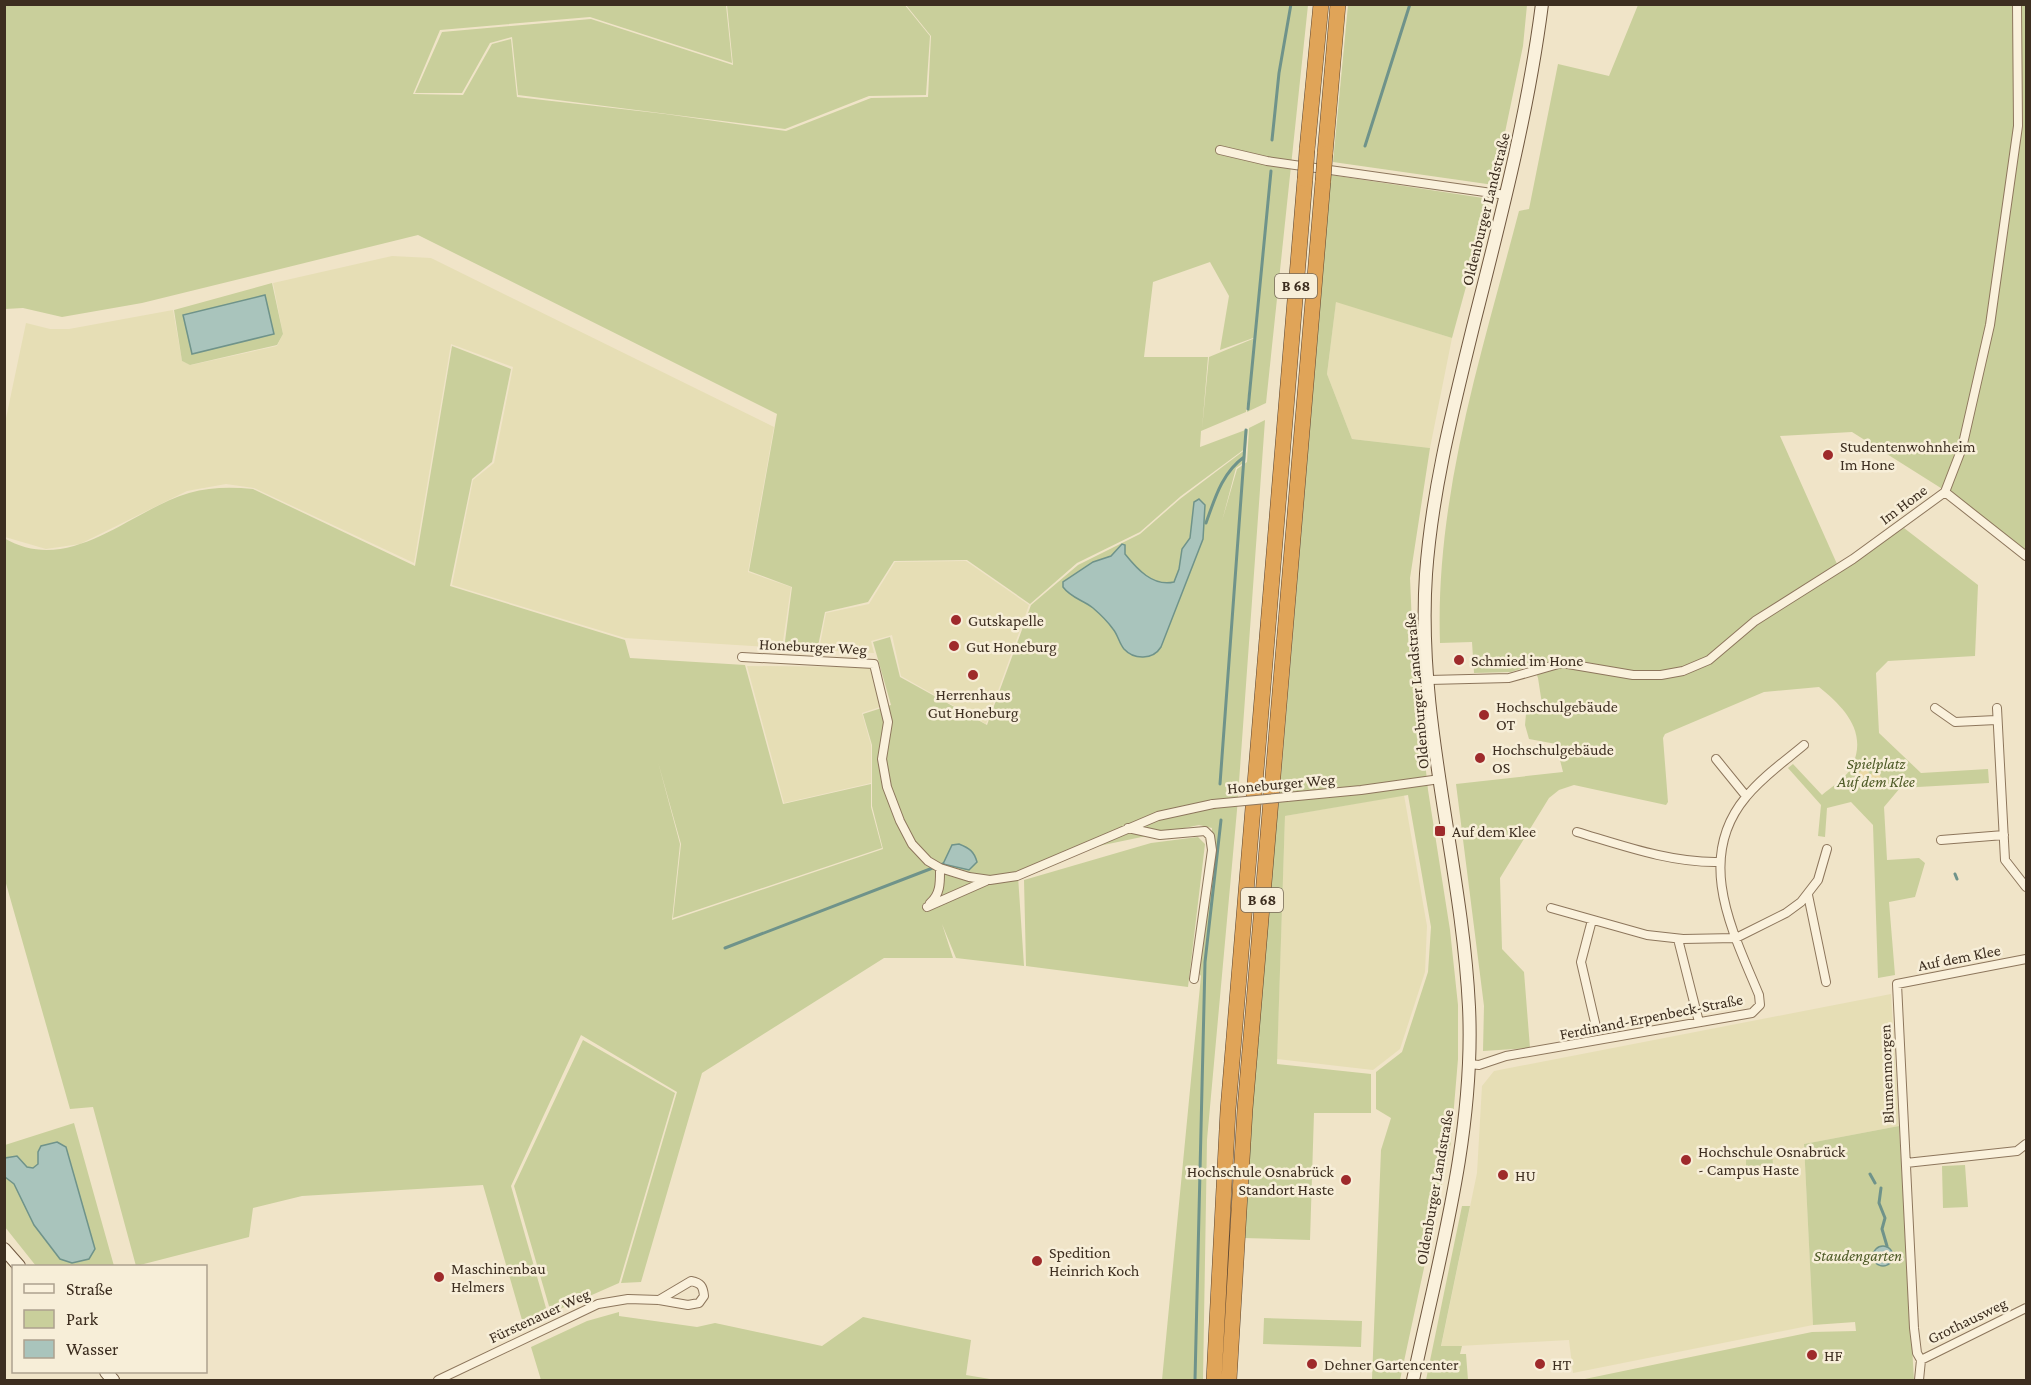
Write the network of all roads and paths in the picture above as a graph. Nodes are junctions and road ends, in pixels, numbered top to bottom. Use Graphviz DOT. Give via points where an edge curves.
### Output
graph roads {
  1 [pos="1321,4"];
  2 [pos="1338,4"];
  3 [pos="1542,4"];
  4 [pos="2017,4"];
  5 [pos="1220,150"];
  6 [pos="1506,195"];
  7 [pos="1945,492"];
  8 [pos="2026,556"];
  9 [pos="742,657"];
  10 [pos="1429,680"];
  11 [pos="1935,708"];
  12 [pos="1997,708"];
  13 [pos="1996,720"];
  14 [pos="1804,745"];
  15 [pos="1716,759"];
  16 [pos="1440,779"];
  17 [pos="1746,796"];
  18 [pos="1128,828"];
  19 [pos="1578,832"];
  20 [pos="2004,835"];
  21 [pos="1941,840"];
  22 [pos="1827,849"];
  23 [pos="1719,862"];
  24 [pos="938,866"];
  25 [pos="990,880"];
  26 [pos="2026,887"];
  27 [pos="1808,895"];
  28 [pos="1551,908"];
  29 [pos="1592,920"];
  30 [pos="1736,938"];
  31 [pos="1678,939"];
  32 [pos="2026,959"];
  33 [pos="1194,979"];
  34 [pos="1826,982"];
  35 [pos="1897,987"];
  36 [pos="1699,1022"];
  37 [pos="1597,1031"];
  38 [pos="1469,1064"];
  39 [pos="2026,1144"];
  40 [pos="1906,1163"];
  41 [pos="4,1250"];
  42 [pos="18,1265"];
  43 [pos="659,1300"];
  44 [pos="2026,1308"];
  45 [pos="1921,1360"];
  46 [pos="438,1380"];
  47 [pos="1214,1380"];
  48 [pos="1229,1380"];
  49 [pos="1413,1380"];
  50 [pos="1919,1380"];
  1 -- 47 [label="highway, B 68, bridge" via="1228,1110"];
  2 -- 48 [label="highway, B 68, bridge" via="1245,1109"];
  3 -- 6 [label="street, Oldenburger Landstraße" via="1523,122"];
  4 -- 7 [label="street, Im Hone" via="2018,126 1990,325 1962,448"];
  5 -- 6 [label="street" via="1267,161"];
  6 -- 10 [label="street, Oldenburger Landstraße" via="1439,472 1426,578"];
  7 -- 8 [label="street"];
  7 -- 10 [label="street, Im Hone" via="1853,560 1755,621 1709,660 1683,671 1633,675 1562,663 1509,678"];
  9 -- 24 [label="street, Honeburger Weg" via="874,664 888,722 882,759 887,787 906,834 919,853"];
  10 -- 16 [label="street, Oldenburger Landstraße"];
  11 -- 13 [label="street" via="1955,722"];
  12 -- 13 [label="street"];
  13 -- 20 [label="street"];
  14 -- 17 [label="street, Ferdinand-Erpenbeck-Straße"];
  15 -- 17 [label="street"];
  16 -- 18 [label="street, Honeburger Weg, bridge" via="1213,804 1158,816"];
  16 -- 38 [label="street, Oldenburger Landstraße" via="1463,938"];
  17 -- 23 [label="street, Ferdinand-Erpenbeck-Straße" via="1730,822"];
  18 -- 25 [label="street, Honeburger Weg" via="1050,864 1017,876"];
  18 -- 33 [label="street" via="1160,835 1205,831 1210,836 1212,850"];
  19 -- 23 [label="street" via="1665,858"];
  20 -- 21 [label="street"];
  20 -- 26 [label="street" via="2005,860"];
  22 -- 27 [label="street" via="1824,868"];
  23 -- 30 [label="street, Ferdinand-Erpenbeck-Straße" via="1720,890"];
  24 -- 25 [label="street, Honeburger Weg"];
  24 -- 25 [label="street, Honeburger Weg" via="940,886 927,907"];
  27 -- 30 [label="street" via="1786,913"];
  27 -- 34 [label="street"];
  28 -- 29 [label="street"];
  29 -- 31 [label="street"];
  29 -- 37 [label="street" via="1581,962"];
  30 -- 31 [label="street"];
  30 -- 36 [label="street, Ferdinand-Erpenbeck-Straße" via="1760,1005 1752,1013"];
  31 -- 36 [label="street"];
  32 -- 35 [label="street, Auf dem Klee"];
  35 -- 40 [label="street, Blumenmorgen"];
  36 -- 38 [label="street, Ferdinand-Erpenbeck-Straße"];
  38 -- 49 [label="street, Oldenburger Landstraße" via="1464,1130"];
  39 -- 40 [label="street" via="2017,1151"];
  40 -- 45 [label="street, Blumenmorgen" via="1914,1328"];
  41 -- 42 [label="street"];
  43 -- 43 [label="street, Fürstenauer Weg" via="691,1281 703,1287 704,1296 699,1304"];
  43 -- 46 [label="street, Fürstenauer Weg" via="628,1299 598,1304"];
  44 -- 45 [label="street, Grothausweg"];
  45 -- 50 [label="street, Blumenmorgen"];
}
